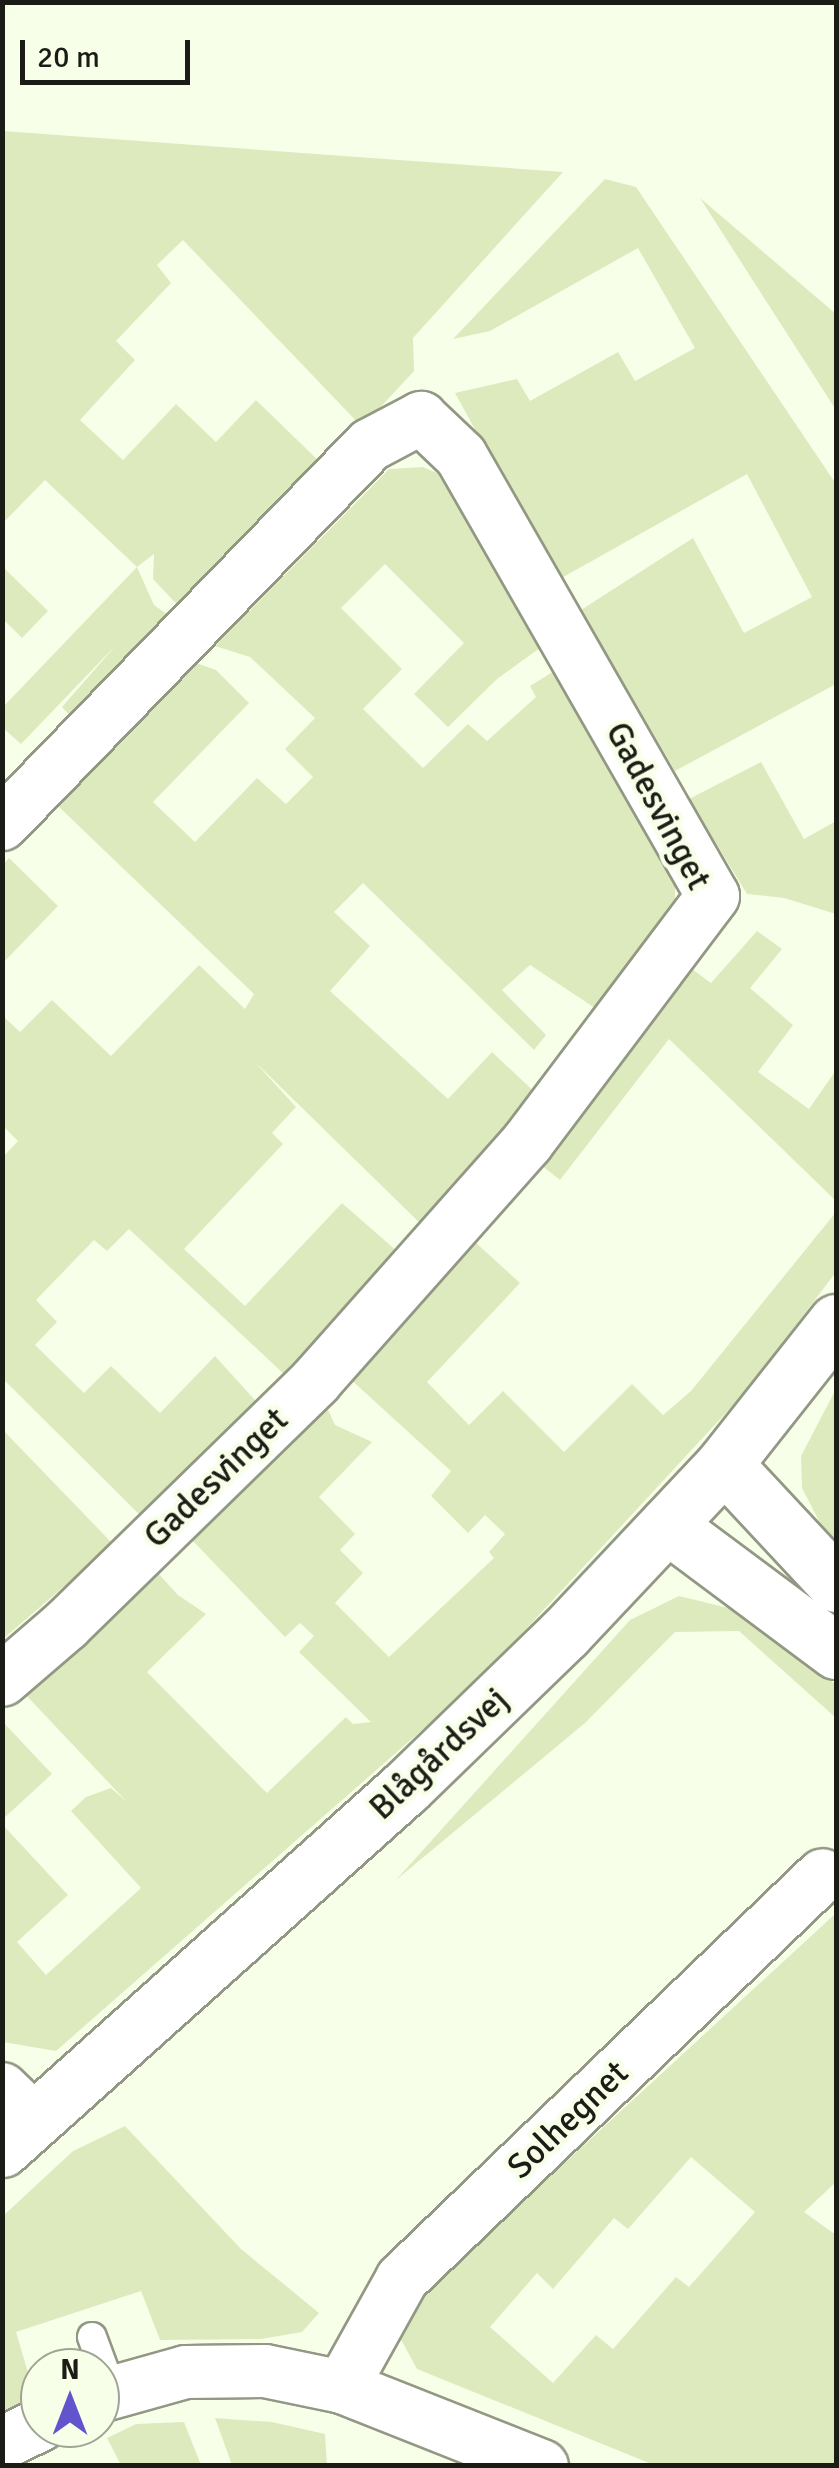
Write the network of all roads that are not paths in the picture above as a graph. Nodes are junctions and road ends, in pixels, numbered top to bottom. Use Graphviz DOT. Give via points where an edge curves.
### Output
graph roads {
  1 [pos="2,824"];
  2 [pos="836,1322"];
  3 [pos="724,1464"];
  4 [pos="667,1525"];
  5 [pos="836,1584"];
  6 [pos="836,1651"];
  7 [pos="2,1680"];
  8 [pos="823,1874"];
  9 [pos="13,2119"];
  10 [pos="92,2337"];
  11 [pos="95,2348"];
  12 [pos="342,2387"];
  13 [pos="120,2390"];
  14 [pos="542,2466"];
  1 -- 7 [label="street, Gadesvinget" via="370,445 421,418 461,456 712,896 528,1143 316,1381"];
  2 -- 3 [label="street, Blågårdsvej"];
  3 -- 4 [label="street, Blågårdsvej"];
  3 -- 5 [label="street"];
  4 -- 6 [label="street"];
  4 -- 9 [label="street, Blågårdsvej" via="406,1787"];
  8 -- 12 [label="street, Solhegnet" via="402,2279"];
  10 -- 11 [label="lane"];
  12 -- 13 [label="street" via="266,2371 186,2372"];
  12 -- 14 [label="street"];
}
